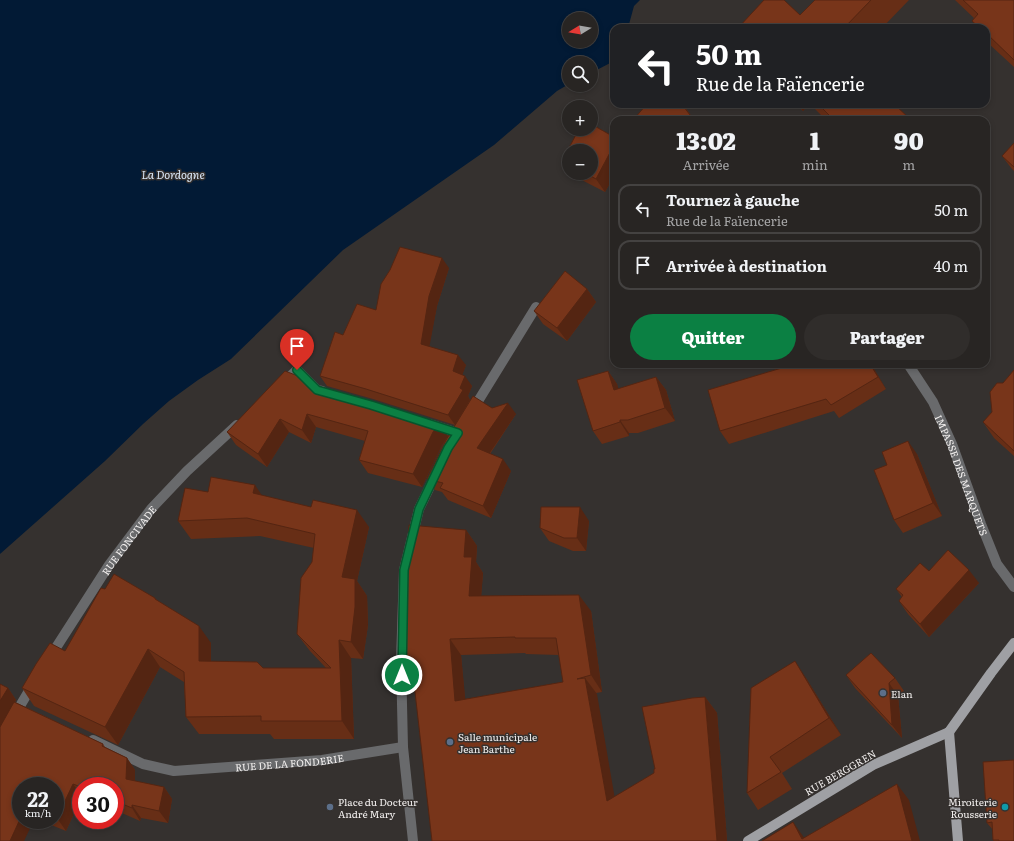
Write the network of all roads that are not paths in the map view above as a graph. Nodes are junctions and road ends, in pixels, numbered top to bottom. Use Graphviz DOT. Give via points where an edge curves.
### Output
graph roads {
  1 [pos="536,307"];
  2 [pos="911,368"];
  3 [pos="274,391"];
  4 [pos="330,394"];
  5 [pos="245,418"];
  6 [pos="422,421"];
  7 [pos="462,426"];
  8 [pos="452,443"];
  9 [pos="442,461"];
  10 [pos="1014,588"];
  11 [pos="1014,643"];
  12 [pos="949,732"];
  13 [pos="82,735"];
  14 [pos="0,741"];
  15 [pos="403,747"];
  16 [pos="413,841"];
  17 [pos="748,841"];
  18 [pos="958,841"];
  1 -- 7 [label="street"];
  2 -- 10 [label="street, IMPASSE DES MARQUETS" via="933,402 998,564"];
  3 -- 4 [label="street" via="297,370 317,390"];
  5 -- 14 [label="street, RUE FONCIVADE" via="187,471 151,509 109,564 42,670 23,708"];
  6 -- 7 [label="street"];
  7 -- 8 [label="street"];
  9 -- 15 [label="street" via="419,509 404,570"];
  11 -- 12 [label="main road"];
  12 -- 17 [label="main road, RUE BERGGREN" via="873,765"];
  12 -- 18 [label="main road"];
  13 -- 15 [label="street, RUE DE LA FONDERIE" via="143,764 174,771 322,760"];
  15 -- 16 [label="street"];
}
